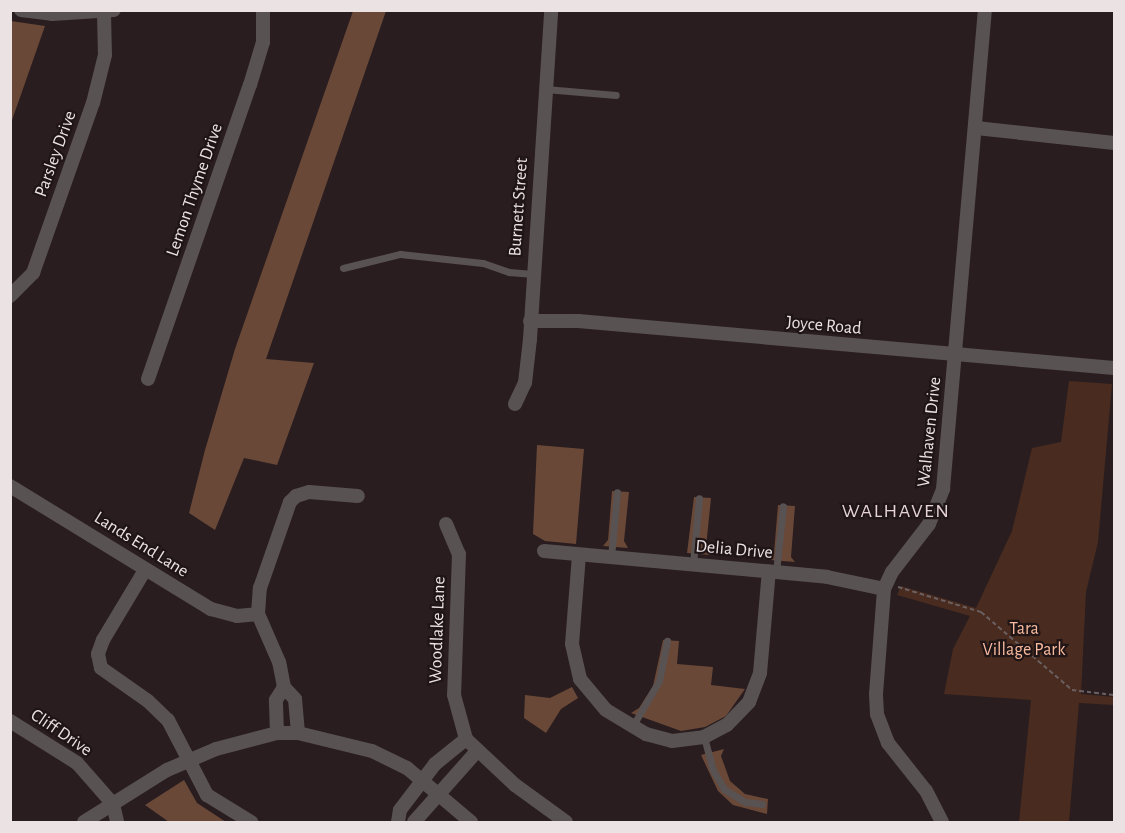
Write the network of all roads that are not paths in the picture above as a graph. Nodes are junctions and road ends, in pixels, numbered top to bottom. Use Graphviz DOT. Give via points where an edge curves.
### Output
graph roads {
  1 [pos="21,10"];
  2 [pos="263,10"];
  3 [pos="551,10"];
  4 [pos="985,10"];
  5 [pos="109,12"];
  6 [pos="545,90"];
  7 [pos="616,95"];
  8 [pos="975,128"];
  9 [pos="1114,143"];
  10 [pos="343,268"];
  11 [pos="533,274"];
  12 [pos="10,296"];
  13 [pos="530,321"];
  14 [pos="955,356"];
  15 [pos="1114,368"];
  16 [pos="148,379"];
  17 [pos="515,404"];
  18 [pos="10,486"];
  19 [pos="617,492"];
  20 [pos="358,496"];
  21 [pos="699,498"];
  22 [pos="783,506"];
  23 [pos="446,524"];
  24 [pos="544,551"];
  25 [pos="579,555"];
  26 [pos="611,557"];
  27 [pos="693,564"];
  28 [pos="145,570"];
  29 [pos="773,572"];
  30 [pos="885,586"];
  31 [pos="258,614"];
  32 [pos="667,642"];
  33 [pos="284,687"];
  34 [pos="10,721"];
  35 [pos="632,727"];
  36 [pos="277,733"];
  37 [pos="298,733"];
  38 [pos="704,737"];
  39 [pos="466,739"];
  40 [pos="478,750"];
  41 [pos="189,760"];
  42 [pos="422,781"];
  43 [pos="438,794"];
  44 [pos="113,804"];
  45 [pos="762,804"];
  46 [pos="84,822"];
  47 [pos="117,822"];
  48 [pos="251,822"];
  49 [pos="399,822"];
  50 [pos="414,822"];
  51 [pos="471,822"];
  52 [pos="566,822"];
  53 [pos="942,822"];
  1 -- 5 [label="street"];
  2 -- 16 [label="street, Lemon Thyme Drive" via="263,42 250,85"];
  3 -- 6 [label="street, Burnett Street"];
  4 -- 8 [label="street, Walhaven Drive"];
  5 -- 12 [label="street, Parsley Drive" via="105,55 93,103 33,273"];
  6 -- 7 [label="lane"];
  6 -- 11 [label="street, Burnett Street"];
  8 -- 9 [label="street"];
  8 -- 14 [label="street, Walhaven Drive"];
  10 -- 11 [label="lane" via="400,254 465,260"];
  11 -- 13 [label="street, Burnett Street"];
  13 -- 14 [label="street, Joyce Road" via="578,321"];
  13 -- 17 [label="street, Burnett Street" via="525,383"];
  14 -- 15 [label="street, Joyce Road"];
  14 -- 30 [label="street, Walhaven Drive" via="940,500 929,524"];
  18 -- 28 [label="street, Lands End Lane"];
  19 -- 26 [label="lane"];
  20 -- 31 [label="street" via="309,492 290,502 260,588"];
  21 -- 27 [label="lane"];
  22 -- 29 [label="lane"];
  23 -- 39 [label="street, Woodlake Lane" via="459,554 454,695"];
  24 -- 25 [label="street, Delia Drive"];
  25 -- 26 [label="street, Delia Drive"];
  25 -- 35 [label="street" via="572,644 576,670 595,701"];
  26 -- 27 [label="street, Delia Drive"];
  27 -- 29 [label="street, Delia Drive"];
  28 -- 31 [label="street, Lands End Lane" via="224,615"];
  28 -- 41 [label="street" via="103,640 98,661 105,674 162,714"];
  29 -- 30 [label="street, Delia Drive"];
  29 -- 38 [label="street" via="754,693 737,717"];
  30 -- 53 [label="street" via="877,714 891,748 926,791"];
  31 -- 33 [label="street" via="279,662"];
  32 -- 35 [label="lane" via="659,681"];
  33 -- 36 [label="street" via="276,699"];
  33 -- 37 [label="street" via="295,699"];
  34 -- 44 [label="street, Cliff Drive" via="77,763"];
  35 -- 38 [label="street" via="672,741"];
  36 -- 37 [label="street"];
  36 -- 41 [label="street"];
  37 -- 42 [label="street" via="372,751 407,768"];
  38 -- 45 [label="lane" via="713,770 724,789 745,802"];
  39 -- 40 [label="street"];
  39 -- 42 [label="street"];
  40 -- 43 [label="street"];
  40 -- 52 [label="street" via="515,785"];
  41 -- 44 [label="street"];
  41 -- 48 [label="street" via="207,795"];
  42 -- 43 [label="street"];
  42 -- 49 [label="street" via="400,810"];
  43 -- 50 [label="street"];
  43 -- 51 [label="street"];
  44 -- 46 [label="street"];
  44 -- 47 [label="street"];
}
